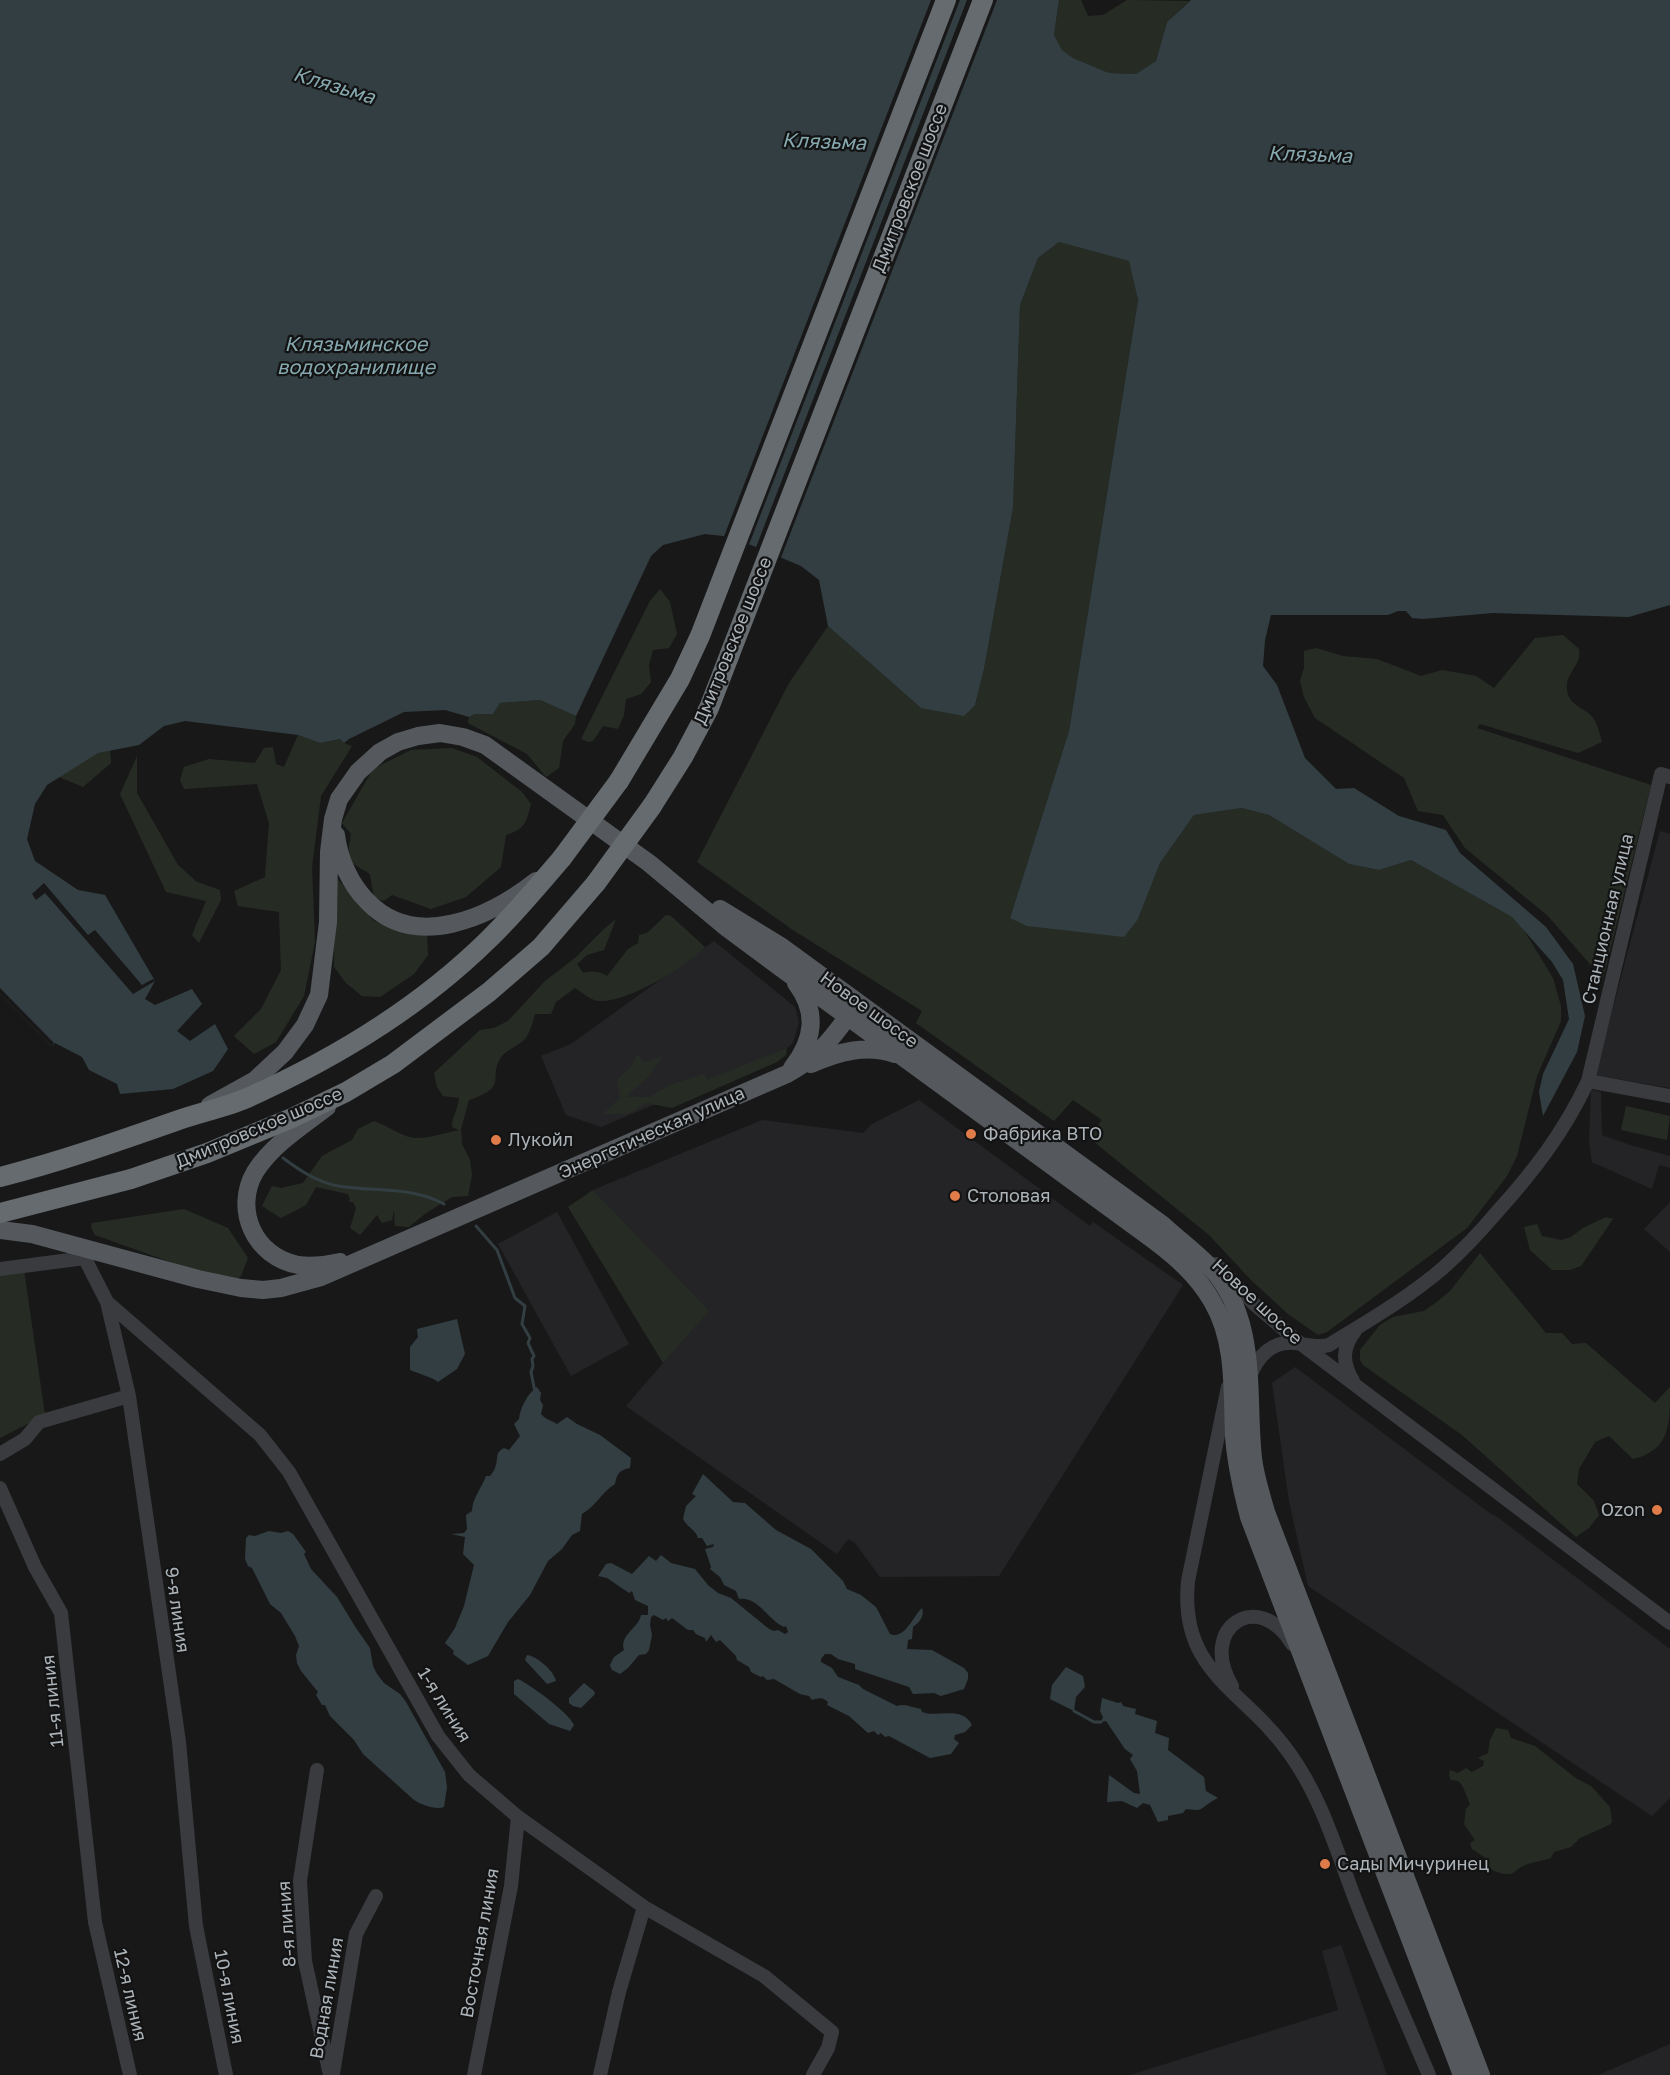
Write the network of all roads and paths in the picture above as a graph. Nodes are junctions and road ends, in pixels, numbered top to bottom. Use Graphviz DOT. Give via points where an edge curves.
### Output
graph roads {
  1 [pos="946,0"];
  2 [pos="983,0"];
  3 [pos="1670,777"];
  4 [pos="333,819"];
  5 [pos="559,861"];
  6 [pos="664,876"];
  7 [pos="786,972"];
  8 [pos="853,1010"];
  9 [pos="904,1047"];
  10 [pos="787,1074"];
  11 [pos="1588,1081"];
  12 [pos="346,1092"];
  13 [pos="1670,1096"];
  14 [pos="187,1117"];
  15 [pos="0,1177"];
  16 [pos="0,1213"];
  17 [pos="1163,1225"];
  18 [pos="0,1230"];
  19 [pos="82,1252"];
  20 [pos="374,1255"];
  21 [pos="0,1269"];
  22 [pos="107,1302"];
  23 [pos="1357,1328"];
  24 [pos="1301,1344"];
  25 [pos="1323,1353"];
  26 [pos="1231,1367"];
  27 [pos="1250,1376"];
  28 [pos="1354,1383"];
  29 [pos="129,1396"];
  30 [pos="0,1454"];
  31 [pos="0,1488"];
  32 [pos="1670,1623"];
  33 [pos="1315,1691"];
  34 [pos="1239,1698"];
  35 [pos="317,1770"];
  36 [pos="518,1817"];
  37 [pos="376,1896"];
  38 [pos="644,1907"];
  39 [pos="95,1922"];
  40 [pos="196,1926"];
  41 [pos="1470,2071"];
  42 [pos="130,2075"];
  43 [pos="226,2075"];
  44 [pos="331,2075"];
  45 [pos="474,2075"];
  46 [pos="600,2075"];
  47 [pos="813,2075"];
  48 [pos="1429,2075"];
  1 -- 5 [label="highway, Дмитровское шоссе, bridge" via="715,598 680,679 619,781"];
  2 -- 12 [label="highway, Дмитровское шоссе, bridge" via="709,708 683,757 596,883 541,947 489,992 393,1064"];
  3 -- 11 [label="street, Станционная улица" via="1661,774"];
  4 -- 5 [label="main road" via="343,864 356,890 376,911 398,923 418,927 438,927 490,912"];
  4 -- 6 [label="main road" via="339,799 358,772 380,752 398,742 440,733 485,745"];
  4 -- 14 [label="main road" via="328,922 319,994 305,1025 285,1052 255,1080"];
  5 -- 14 [label="highway, Дмитровское шоссе" via="489,939 427,993 381,1026 331,1057 244,1099"];
  6 -- 7 [label="main road, Новое шоссе"];
  6 -- 8 [label="main road, Новое шоссе" via="782,947"];
  7 -- 8 [label="main road, Новое шоссе"];
  7 -- 10 [label="main road" via="806,999 810,1019 806,1047"];
  8 -- 9 [label="main road, Новое шоссе"];
  8 -- 10 [label="main road, Энергетическая улица" via="819,1053"];
  9 -- 10 [label="main road" via="850,1051"];
  9 -- 17 [label="main road, Новое шоссе"];
  9 -- 26 [label="main road, Новое шоссе" via="1181,1262 1204,1288 1218,1314 1227,1338"];
  10 -- 20 [label="main road, Энергетическая улица"];
  11 -- 13 [label="street"];
  11 -- 23 [label="street, Станционная улица" via="1558,1137 1532,1174 1475,1237 1443,1268"];
  12 -- 16 [label="highway, Дмитровское шоссе" via="196,1156 130,1179"];
  12 -- 20 [label="main road" via="263,1161 249,1187 246,1214 250,1228 264,1248 286,1261 313,1266"];
  14 -- 15 [label="highway, Дмитровское шоссе" via="86,1153"];
  17 -- 24 [label="street, Новое шоссе" via="1202,1251 1254,1304"];
  17 -- 27 [label="main road" via="1210,1268 1224,1287 1243,1333"];
  18 -- 19 [label="main road" via="32,1234"];
  19 -- 20 [label="main road" via="263,1290 300,1284"];
  19 -- 21 [label="street"];
  19 -- 22 [label="street"];
  22 -- 29 [label="street, 9-я линия"];
  22 -- 36 [label="street, 1-я линия" via="260,1435 289,1472 438,1736 469,1775"];
  23 -- 25 [label="street, Станционная улица"];
  23 -- 28 [label="street" via="1344,1350 1346,1369"];
  24 -- 25 [label="street, Новое шоссе"];
  24 -- 27 [label="street" via="1273,1346 1261,1356"];
  25 -- 28 [label="street, Новое шоссе"];
  26 -- 33 [label="main road, Новое шоссе" via="1236,1460 1242,1493"];
  26 -- 34 [label="street" via="1187,1593 1188,1620 1201,1655 1211,1671"];
  27 -- 41 [label="main road" via="1253,1458 1266,1512"];
  28 -- 32 [label="street, Новое шоссе"];
  29 -- 30 [label="street" via="39,1422 26,1440"];
  29 -- 40 [label="street, 9-я линия" via="179,1742"];
  31 -- 39 [label="street, 11-я линия" via="35,1567 61,1612"];
  33 -- 34 [label="street" via="1281,1629 1265,1618 1248,1618 1228,1629 1221,1644 1222,1665"];
  33 -- 41 [label="main road, Новое шоссе"];
  34 -- 48 [label="street" via="1291,1754 1315,1796"];
  35 -- 44 [label="street, 8-я линия" via="300,1881 305,1961"];
  36 -- 38 [label="street, 1-я линия"];
  36 -- 45 [label="street, Восточная линия" via="511,1886"];
  37 -- 44 [label="street, Водная линия" via="356,1934"];
  38 -- 46 [label="street"];
  38 -- 47 [label="street, 1-я линия" via="764,1977 832,2032"];
  39 -- 42 [label="street, 12-я линия"];
  40 -- 43 [label="street, 10-я линия"];
}
